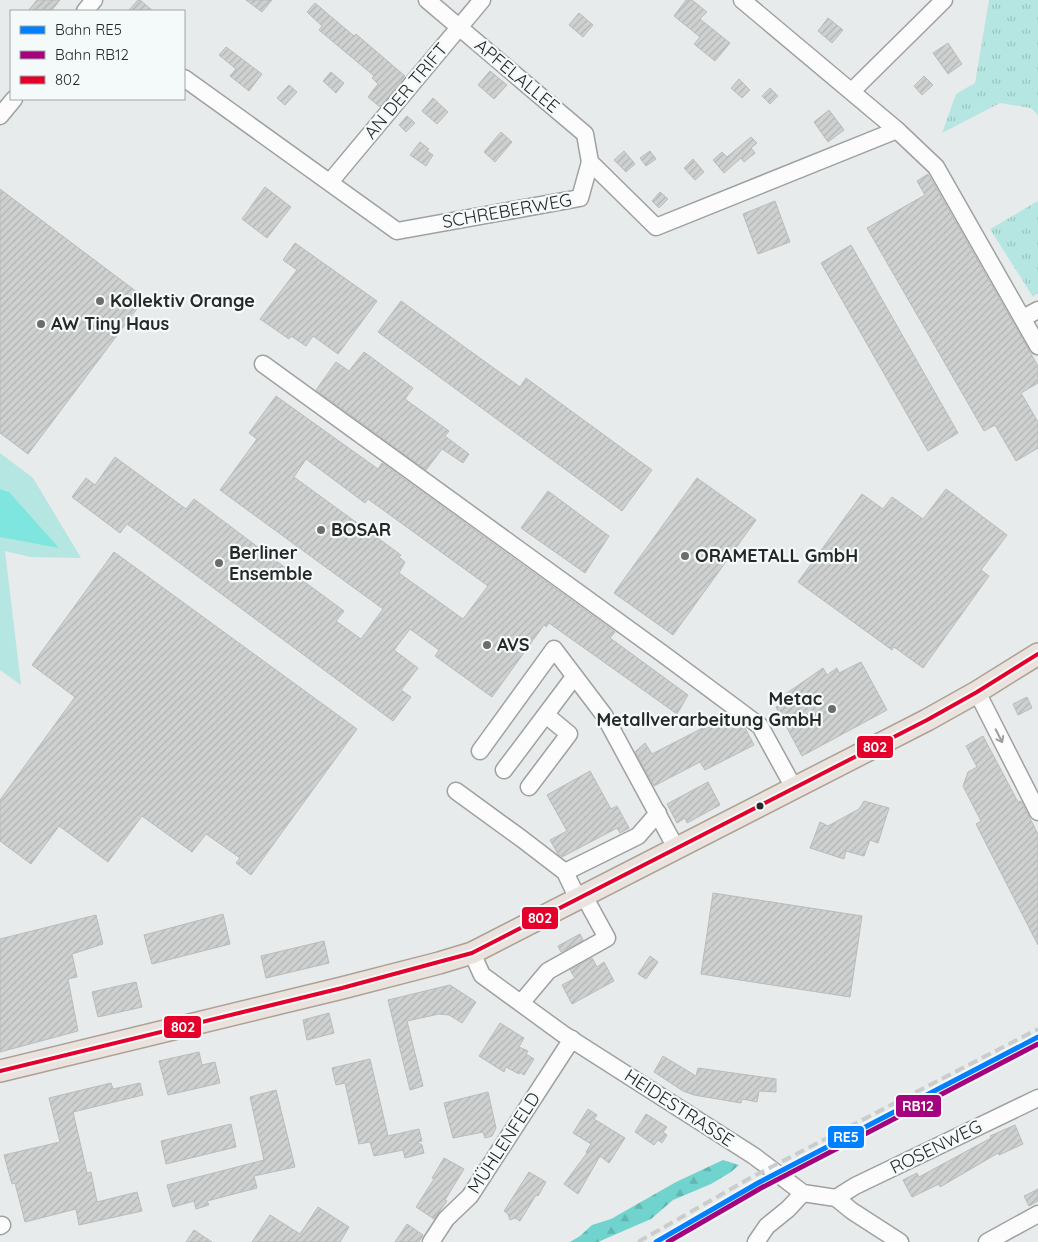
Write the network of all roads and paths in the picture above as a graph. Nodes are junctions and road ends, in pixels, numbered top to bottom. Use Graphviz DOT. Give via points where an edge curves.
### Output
graph roads {
  1 [pos="427,0"];
  2 [pos="482,0"];
  3 [pos="742,0"];
  4 [pos="944,0"];
  5 [pos="460,27"];
  6 [pos="185,79"];
  7 [pos="852,91"];
  8 [pos="13,100"];
  9 [pos="0,116"];
  10 [pos="897,130"];
  11 [pos="590,162"];
  12 [pos="330,182"];
  13 [pos="1038,310"];
  14 [pos="1023,318"];
  15 [pos="1038,346"];
  16 [pos="263,364"];
  17 [pos="1038,654"];
  18 [pos="574,677"];
  19 [pos="977,692"];
  20 [pos="546,715"];
  21 [pos="480,751"];
  22 [pos="504,770"];
  23 [pos="529,787"];
  24 [pos="794,788"];
  25 [pos="456,791"];
  26 [pos="1038,812"];
  27 [pos="658,814"];
  28 [pos="676,848"];
  29 [pos="565,872"];
  30 [pos="581,897"];
  31 [pos="472,953"];
  32 [pos="521,1003"];
  33 [pos="572,1039"];
  34 [pos="0,1071"];
  35 [pos="1038,1098"];
  36 [pos="803,1194"];
  37 [pos="836,1198"];
  38 [pos="1038,1214"];
  39 [pos="430,1242"];
  40 [pos="756,1242"];
  41 [pos="900,1242"];
  42 [pos="987,1242"];
  1 -- 5 [label="street, APFELALLEE"];
  2 -- 5 [label="street, AN DER TRIFT"];
  3 -- 7 [label="street"];
  4 -- 7 [label="street"];
  5 -- 11 [label="street, APFELALLEE" via="585,134"];
  5 -- 12 [label="street, AN DER TRIFT"];
  6 -- 12 [label="street, SCHREBERWEG"];
  7 -- 10 [label="street"];
  8 -- 9 [label="street"];
  10 -- 11 [label="street" via="656,227"];
  10 -- 14 [label="street" via="936,167"];
  11 -- 12 [label="street, SCHREBERWEG" via="580,198 397,231"];
  13 -- 14 [label="street"];
  14 -- 15 [label="street"];
  16 -- 24 [label="street" via="760,726"];
  17 -- 19 [label="main road"];
  18 -- 20 [label="street"];
  18 -- 21 [label="street" via="554,649"];
  18 -- 27 [label="street" via="604,715"];
  19 -- 24 [label="main road"];
  19 -- 26 [label="street, one-way"];
  20 -- 22 [label="street"];
  20 -- 23 [label="street" via="569,734"];
  24 -- 28 [label="main road"];
  25 -- 29 [label="street"];
  27 -- 28 [label="street"];
  27 -- 29 [label="street" via="638,836"];
  28 -- 30 [label="main road"];
  29 -- 30 [label="street"];
  30 -- 31 [label="main road"];
  30 -- 32 [label="street" via="607,938 548,971"];
  31 -- 32 [label="street, HEIDESTRASSE" via="482,975"];
  31 -- 34 [label="main road" via="439,964"];
  32 -- 33 [label="street, HEIDESTRASSE"];
  33 -- 36 [label="street, HEIDESTRASSE" via="754,1156"];
  33 -- 39 [label="street, MÜHLENFELD" via="470,1196 446,1219"];
  35 -- 37 [label="street, ROSENWEG"];
  36 -- 37 [label="street"];
  36 -- 40 [label="street" via="767,1226"];
  37 -- 41 [label="street"];
  38 -- 42 [label="street"];
}
